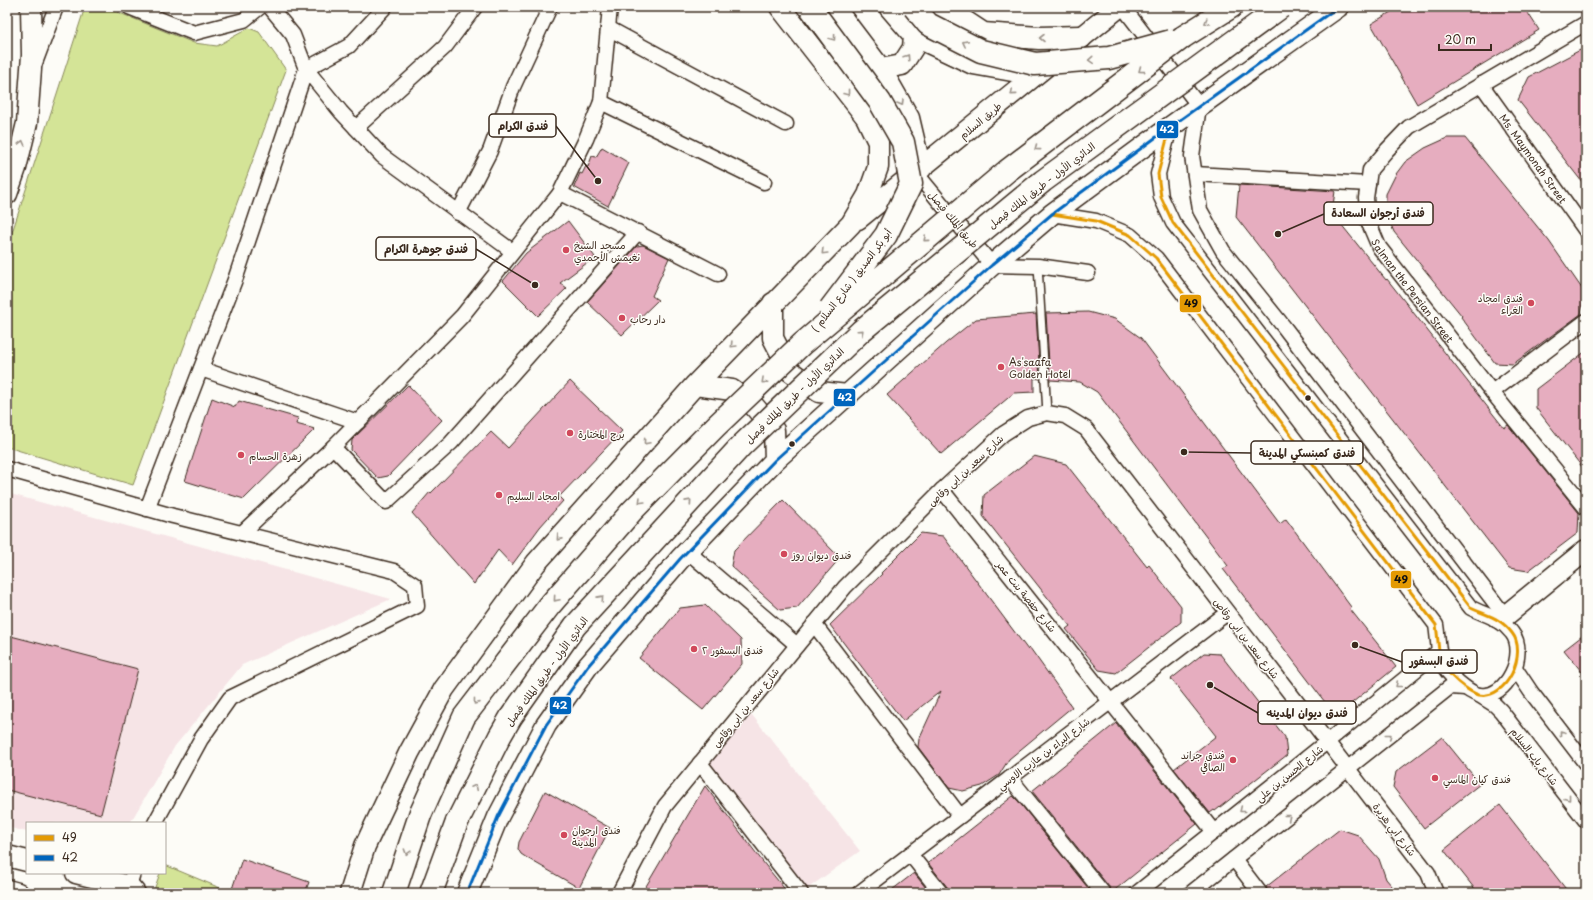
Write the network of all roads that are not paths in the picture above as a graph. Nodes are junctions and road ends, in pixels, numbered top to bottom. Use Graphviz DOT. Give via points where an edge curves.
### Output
graph roads {
  1 [pos="31,7"];
  2 [pos="56,7"];
  3 [pos="129,7"];
  4 [pos="260,7"];
  5 [pos="270,7"];
  6 [pos="385,7"];
  7 [pos="475,7"];
  8 [pos="550,7"];
  9 [pos="610,7"];
  10 [pos="780,7"];
  11 [pos="810,7"];
  12 [pos="834,7"];
  13 [pos="889,7"];
  14 [pos="914,7"];
  15 [pos="942,7"];
  16 [pos="1231,7"];
  17 [pos="1281,7"];
  18 [pos="1117,10"];
  19 [pos="1330,10"];
  20 [pos="1586,23"];
  21 [pos="608,28"];
  22 [pos="914,36"];
  23 [pos="1081,37"];
  24 [pos="1183,38"];
  25 [pos="306,69"];
  26 [pos="881,69"];
  27 [pos="1035,75"];
  28 [pos="30,76"];
  29 [pos="1481,84"];
  30 [pos="601,102"];
  31 [pos="1199,106"];
  32 [pos="786,124"];
  33 [pos="1170,127"];
  34 [pos="356,128"];
  35 [pos="918,171"];
  36 [pos="1195,174"];
  37 [pos="764,182"];
  38 [pos="1368,184"];
  39 [pos="560,192"];
  40 [pos="7,194"];
  41 [pos="458,213"];
  42 [pos="1052,214"];
  43 [pos="851,224"];
  44 [pos="1586,231"];
  45 [pos="638,232"];
  46 [pos="512,252"];
  47 [pos="992,265"];
  48 [pos="1038,266"];
  49 [pos="1088,273"];
  50 [pos="718,274"];
  51 [pos="773,304"];
  52 [pos="1586,321"];
  53 [pos="802,344"];
  54 [pos="201,369"];
  55 [pos="695,385"];
  56 [pos="1492,392"];
  57 [pos="848,395"];
  58 [pos="1047,413"];
  59 [pos="358,422"];
  60 [pos="333,447"];
  61 [pos="775,460"];
  62 [pos="7,469"];
  63 [pos="942,490"];
  64 [pos="1586,508"];
  65 [pos="147,509"];
  66 [pos="242,533"];
  67 [pos="1586,550"];
  68 [pos="687,551"];
  69 [pos="1227,613"];
  70 [pos="1501,617"];
  71 [pos="814,624"];
  72 [pos="797,645"];
  73 [pos="1439,651"];
  74 [pos="1515,668"];
  75 [pos="1465,688"];
  76 [pos="1479,695"];
  77 [pos="1111,701"];
  78 [pos="1328,742"];
  79 [pos="700,763"];
  80 [pos="1586,764"];
  81 [pos="1348,768"];
  82 [pos="1010,778"];
  83 [pos="960,816"];
  84 [pos="1586,821"];
  85 [pos="156,822"];
  86 [pos="1214,832"];
  87 [pos="910,854"];
  88 [pos="7,856"];
  89 [pos="1234,859"];
  90 [pos="26,861"];
  91 [pos="81,874"];
  92 [pos="132,884"];
  93 [pos="7,890"];
  94 [pos="18,893"];
  95 [pos="350,893"];
  96 [pos="394,893"];
  97 [pos="431,893"];
  98 [pos="467,893"];
  99 [pos="619,893"];
  100 [pos="801,893"];
  101 [pos="859,893"];
  102 [pos="941,893"];
  103 [pos="1103,893"];
  104 [pos="1137,893"];
  105 [pos="1191,893"];
  106 [pos="1260,893"];
  107 [pos="1436,893"];
  1 -- 28 [label="street"];
  2 -- 28 [label="street"];
  3 -- 4 [label="street" via="194,33 244,20"];
  5 -- 25 [label="street" via="293,36"];
  6 -- 25 [label="street" via="349,46"];
  7 -- 34 [label="street" via="445,47"];
  8 -- 41 [label="street" via="513,87 490,151"];
  9 -- 21 [label="street"];
  10 -- 43 [label="street, one-way" via="866,117 878,142 878,166 868,195"];
  11 -- 53 [label="main road, ( شارع السلام ) أبو بكر الصديق, one-way, bridge" via="880,102 903,142 911,184 886,236"];
  12 -- 26 [label="street"];
  13 -- 22 [label="street"];
  24 -- 14 [label="main road, one-way, bridge" via="1109,58 1035,64 981,51 928,24"];
  23 -- 15 [label="main road, one-way" via="1039,38 983,34"];
  16 -- 24 [label="main road, one-way"];
  97 -- 17 [label="main road, الدائري الأول - طريق الملك فيصل, one-way, bridge" via="457,822 507,723 575,626 741,446 861,331 1043,181"];
  18 -- 23 [label="street, طريق السلام"];
  18 -- 31 [label="street"];
  19 -- 31 [label="street"];
  20 -- 29 [label="street, Salman the Persian Street"];
  21 -- 30 [label="street"];
  21 -- 32 [label="street"];
  26 -- 22 [label="street, one-way" via="902,65 913,48"];
  22 -- 27 [label="street" via="973,64"];
  23 -- 27 [label="street, طريق السلام"];
  24 -- 53 [label="main road, one-way, bridge" via="1008,171"];
  25 -- 34 [label="street"];
  25 -- 54 [label="street" via="236,277"];
  26 -- 35 [label="street, one-way" via="909,118"];
  27 -- 35 [label="street, طريق السلام, one-way"];
  40 -- 28 [label="street, one-way" via="27,123"];
  29 -- 38 [label="street, Salman the Persian Street" via="1409,128 1370,170"];
  29 -- 44 [label="street, Ms. Maymonah Street"];
  30 -- 37 [label="street"];
  30 -- 39 [label="street"];
  31 -- 33 [label="street"];
  31 -- 36 [label="street" via="1192,156"];
  33 -- 42 [label="street"];
  33 -- 70 [label="street" via="1158,174 1160,197 1173,224 1471,608 1485,615"];
  34 -- 41 [label="street" via="382,156"];
  35 -- 43 [label="street, طريق السلام"];
  35 -- 47 [label="street, طريق الملك فيصل"];
  36 -- 38 [label="street"];
  36 -- 70 [label="street" via="1200,210 1223,251 1284,327"];
  38 -- 56 [label="street, Salman the Persian Street" via="1368,220 1380,247"];
  39 -- 45 [label="street"];
  39 -- 46 [label="street"];
  41 -- 46 [label="street"];
  42 -- 47 [label="street"];
  42 -- 73 [label="street, شارع باب السلام" via="1096,220 1130,235 1156,258 1436,625"];
  43 -- 51 [label="street, one-way"];
  45 -- 50 [label="street"];
  45 -- 60 [label="street" via="451,443 386,502"];
  46 -- 59 [label="street" via="462,316"];
  47 -- 48 [label="street"];
  47 -- 57 [label="street"];
  48 -- 49 [label="street"];
  48 -- 58 [label="lane"];
  51 -- 55 [label="street, one-way"];
  51 -- 57 [label="street" via="773,338 790,371 819,392"];
  52 -- 56 [label="street"];
  53 -- 96 [label="main road, one-way, bridge" via="632,511 550,605 464,716 420,815"];
  54 -- 59 [label="street"];
  54 -- 65 [label="street"];
  55 -- 61 [label="street" via="732,390 754,406 774,430"];
  55 -- 95 [label="street, one-way" via="536,563 444,689 409,753 365,846"];
  56 -- 64 [label="street, Salman the Persian Street"];
  57 -- 61 [label="street"];
  58 -- 63 [label="street, شارع سعد بن ابى وقاص" via="1028,418 1003,434"];
  58 -- 69 [label="street, شارع سعد بن ابى وقاص" via="1065,416 1086,429"];
  59 -- 60 [label="street"];
  60 -- 66 [label="street"];
  61 -- 68 [label="street"];
  62 -- 65 [label="street"];
  63 -- 71 [label="street, شارع سعد بن ابى وقاص" via="845,587"];
  63 -- 77 [label="street, شارع حفصة بنت عمر"];
  65 -- 66 [label="street"];
  66 -- 85 [label="street" via="394,571 415,585 417,606 230,698 201,739"];
  67 -- 70 [label="street"];
  68 -- 72 [label="street"];
  68 -- 98 [label="street" via="588,666 546,725 498,817"];
  69 -- 77 [label="street, شارع البراء بن عازب الاوسي"];
  69 -- 78 [label="street, شارع سعد بن ابى وقاص"];
  70 -- 74 [label="street" via="1513,634 1519,654"];
  71 -- 72 [label="street, شارع سعد بن ابى وقاص"];
  71 -- 83 [label="street"];
  72 -- 79 [label="street, شارع سعد بن ابى وقاص"];
  73 -- 75 [label="street, شارع باب السلام" via="1448,673"];
  73 -- 78 [label="street, شارع الحسن بن على, one-way"];
  74 -- 76 [label="street" via="1500,689"];
  80 -- 74 [label="street, one-way" via="1530,692"];
  75 -- 76 [label="street, شارع باب السلام"];
  81 -- 75 [label="street, one-way" via="1450,688"];
  76 -- 84 [label="street, شارع باب السلام, one-way" via="1495,705"];
  77 -- 82 [label="street, شارع البراء بن عازب الاوسي"];
  77 -- 86 [label="street, شارع حفصة بنت عمر"];
  78 -- 81 [label="street, شارع سعد بن ابى وقاص"];
  78 -- 86 [label="street, شارع الحسن بن على, one-way"];
  79 -- 99 [label="street, شارع سعد بن ابى وقاص" via="664,806"];
  79 -- 100 [label="street"];
  89 -- 81 [label="street, one-way"];
  81 -- 107 [label="street, شارع أبي هريرة" via="1428,873"];
  82 -- 83 [label="street, شارع البراء بن عازب الاوسي"];
  82 -- 103 [label="street"];
  83 -- 87 [label="street, شارع البراء بن عازب الاوسي"];
  86 -- 104 [label="street, شارع الحسن بن على"];
  87 -- 101 [label="street, شارع البراء بن عازب الاوسي"];
  87 -- 102 [label="street"];
  88 -- 90 [label="street"];
  89 -- 105 [label="street"];
  89 -- 106 [label="street"];
  91 -- 92 [label="street"];
  93 -- 94 [label="street"];
}
